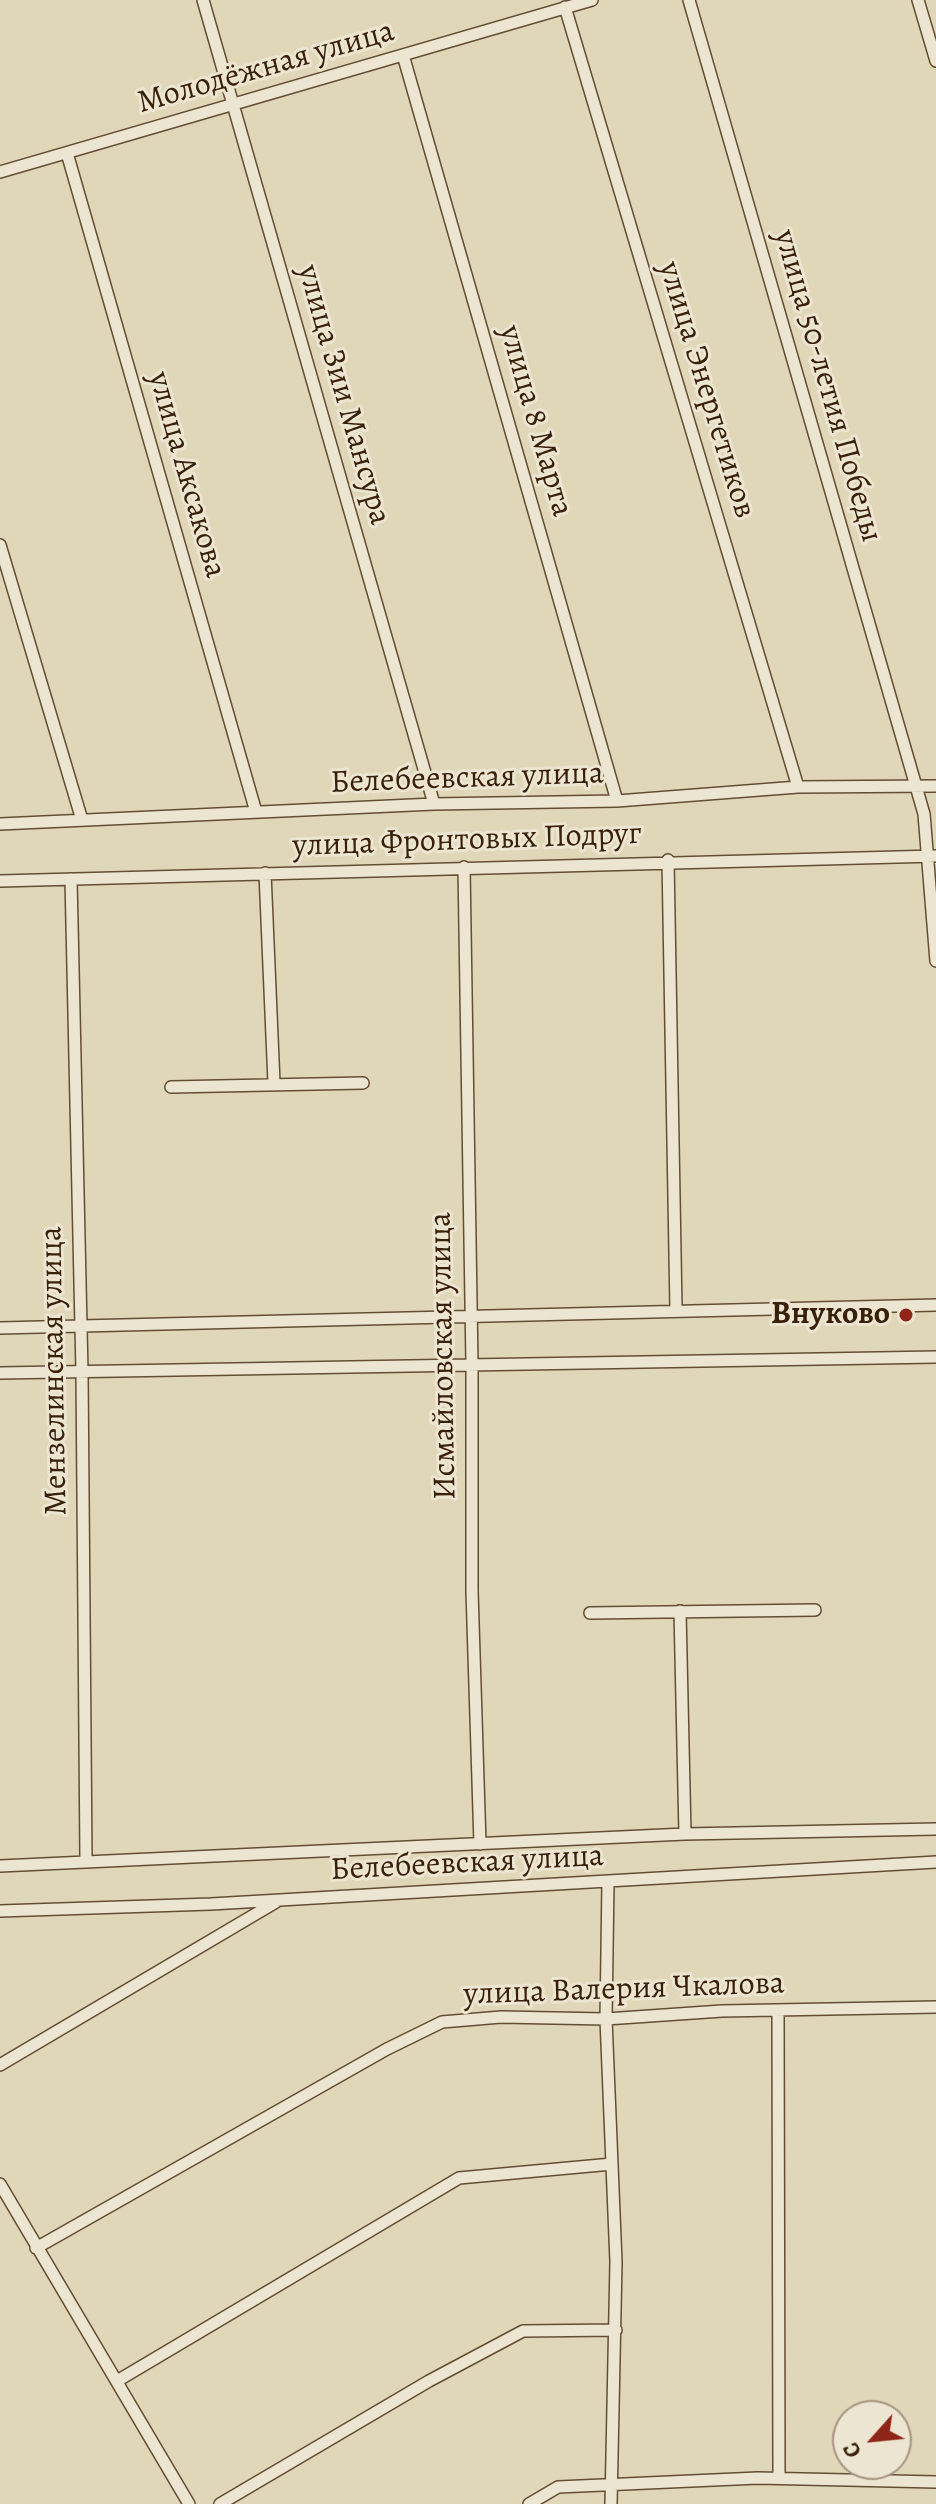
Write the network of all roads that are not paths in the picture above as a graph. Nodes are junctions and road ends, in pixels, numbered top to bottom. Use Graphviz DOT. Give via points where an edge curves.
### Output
graph roads {
  1 [pos="203,0"];
  2 [pos="592,0"];
  3 [pos="689,0"];
  4 [pos="918,0"];
  5 [pos="565,7"];
  6 [pos="403,55"];
  7 [pos="936,61"];
  8 [pos="233,105"];
  9 [pos="67,153"];
  10 [pos="0,172"];
  11 [pos="0,545"];
  12 [pos="936,786"];
  13 [pos="798,787"];
  14 [pos="914,787"];
  15 [pos="617,801"];
  16 [pos="434,804"];
  17 [pos="256,812"];
  18 [pos="82,820"];
  19 [pos="0,824"];
  20 [pos="933,856"];
  21 [pos="668,860"];
  22 [pos="464,867"];
  23 [pos="265,873"];
  24 [pos="71,879"];
  25 [pos="0,881"];
  26 [pos="936,961"];
  27 [pos="274,1083"];
  28 [pos="363,1083"];
  29 [pos="171,1087"];
  30 [pos="936,1305"];
  31 [pos="676,1310"];
  32 [pos="470,1314"];
  33 [pos="80,1326"];
  34 [pos="0,1328"];
  35 [pos="936,1357"];
  36 [pos="472,1364"];
  37 [pos="82,1372"];
  38 [pos="0,1373"];
  39 [pos="815,1610"];
  40 [pos="680,1611"];
  41 [pos="590,1613"];
  42 [pos="936,1829"];
  43 [pos="685,1834"];
  44 [pos="480,1844"];
  45 [pos="86,1861"];
  46 [pos="936,1862"];
  47 [pos="0,1866"];
  48 [pos="608,1882"];
  49 [pos="280,1900"];
  50 [pos="0,1911"];
  51 [pos="936,2007"];
  52 [pos="778,2010"];
  53 [pos="606,2019"];
  54 [pos="0,2065"];
  55 [pos="612,2164"];
  56 [pos="0,2184"];
  57 [pos="36,2248"];
  58 [pos="616,2330"];
  59 [pos="117,2381"];
  60 [pos="779,2478"];
  61 [pos="936,2482"];
  62 [pos="611,2484"];
  63 [pos="189,2504"];
  64 [pos="220,2504"];
  65 [pos="529,2504"];
  66 [pos="611,2504"];
  1 -- 8 [label="street, улица Зии Мансура"];
  2 -- 5 [label="street, Молодёжная улица"];
  3 -- 14 [label="street, улица 50-летия Победы"];
  4 -- 7 [label="street"];
  5 -- 6 [label="street, Молодёжная улица"];
  5 -- 13 [label="street, улица Энергетиков"];
  6 -- 8 [label="street, Молодёжная улица"];
  6 -- 15 [label="street, улица 8 Марта"];
  8 -- 9 [label="street, Молодёжная улица"];
  8 -- 16 [label="street, улица Зии Мансура"];
  9 -- 10 [label="street, Молодёжная улица"];
  9 -- 17 [label="street, улица Аксакова"];
  11 -- 18 [label="street"];
  12 -- 14 [label="street, Белебеевская улица"];
  13 -- 14 [label="street, Белебеевская улица"];
  13 -- 15 [label="street, Белебеевская улица"];
  14 -- 20 [label="street, улица 50-летия Победы"];
  15 -- 16 [label="street, Белебеевская улица"];
  16 -- 17 [label="street, Белебеевская улица"];
  17 -- 18 [label="street, Белебеевская улица"];
  18 -- 19 [label="street, Белебеевская улица"];
  20 -- 21 [label="street, улица Фронтовых Подруг"];
  20 -- 26 [label="street, улица 50-летия Победы"];
  21 -- 22 [label="street, улица Фронтовых Подруг"];
  21 -- 31 [label="street"];
  22 -- 23 [label="street, улица Фронтовых Подруг"];
  22 -- 32 [label="street, Исмайловская улица"];
  23 -- 24 [label="street, улица Фронтовых Подруг"];
  23 -- 27 [label="street"];
  24 -- 25 [label="street, улица Фронтовых Подруг"];
  24 -- 33 [label="street, Мензелинская улица"];
  27 -- 28 [label="street"];
  27 -- 29 [label="street"];
  30 -- 31 [label="street"];
  31 -- 32 [label="street"];
  32 -- 33 [label="street"];
  32 -- 36 [label="street, Исмайловская улица"];
  33 -- 34 [label="street"];
  33 -- 37 [label="street, Мензелинская улица"];
  35 -- 36 [label="street"];
  36 -- 37 [label="street"];
  36 -- 44 [label="street, Исмайловская улица"];
  37 -- 38 [label="street"];
  37 -- 45 [label="street, Мензелинская улица"];
  39 -- 40 [label="street"];
  40 -- 41 [label="street"];
  40 -- 43 [label="street"];
  42 -- 43 [label="street, Белебеевская улица"];
  43 -- 44 [label="street, Белебеевская улица"];
  44 -- 45 [label="street, Белебеевская улица"];
  45 -- 47 [label="street, Белебеевская улица"];
  46 -- 48 [label="street, Белебеевская улица"];
  48 -- 49 [label="street, Белебеевская улица"];
  48 -- 53 [label="street"];
  49 -- 50 [label="street, Белебеевская улица"];
  49 -- 54 [label="street"];
  51 -- 52 [label="street, улица Валерия Чкалова"];
  52 -- 53 [label="street, улица Валерия Чкалова"];
  52 -- 60 [label="street"];
  53 -- 55 [label="street"];
  53 -- 57 [label="street, улица Валерия Чкалова" via="442,2022"];
  55 -- 58 [label="street"];
  55 -- 59 [label="street" via="459,2178"];
  56 -- 57 [label="street"];
  57 -- 59 [label="street"];
  58 -- 62 [label="street"];
  58 -- 64 [label="street" via="523,2331"];
  59 -- 63 [label="street"];
  60 -- 61 [label="street"];
  60 -- 62 [label="street"];
  62 -- 65 [label="street" via="558,2487"];
  62 -- 66 [label="street"];
}
